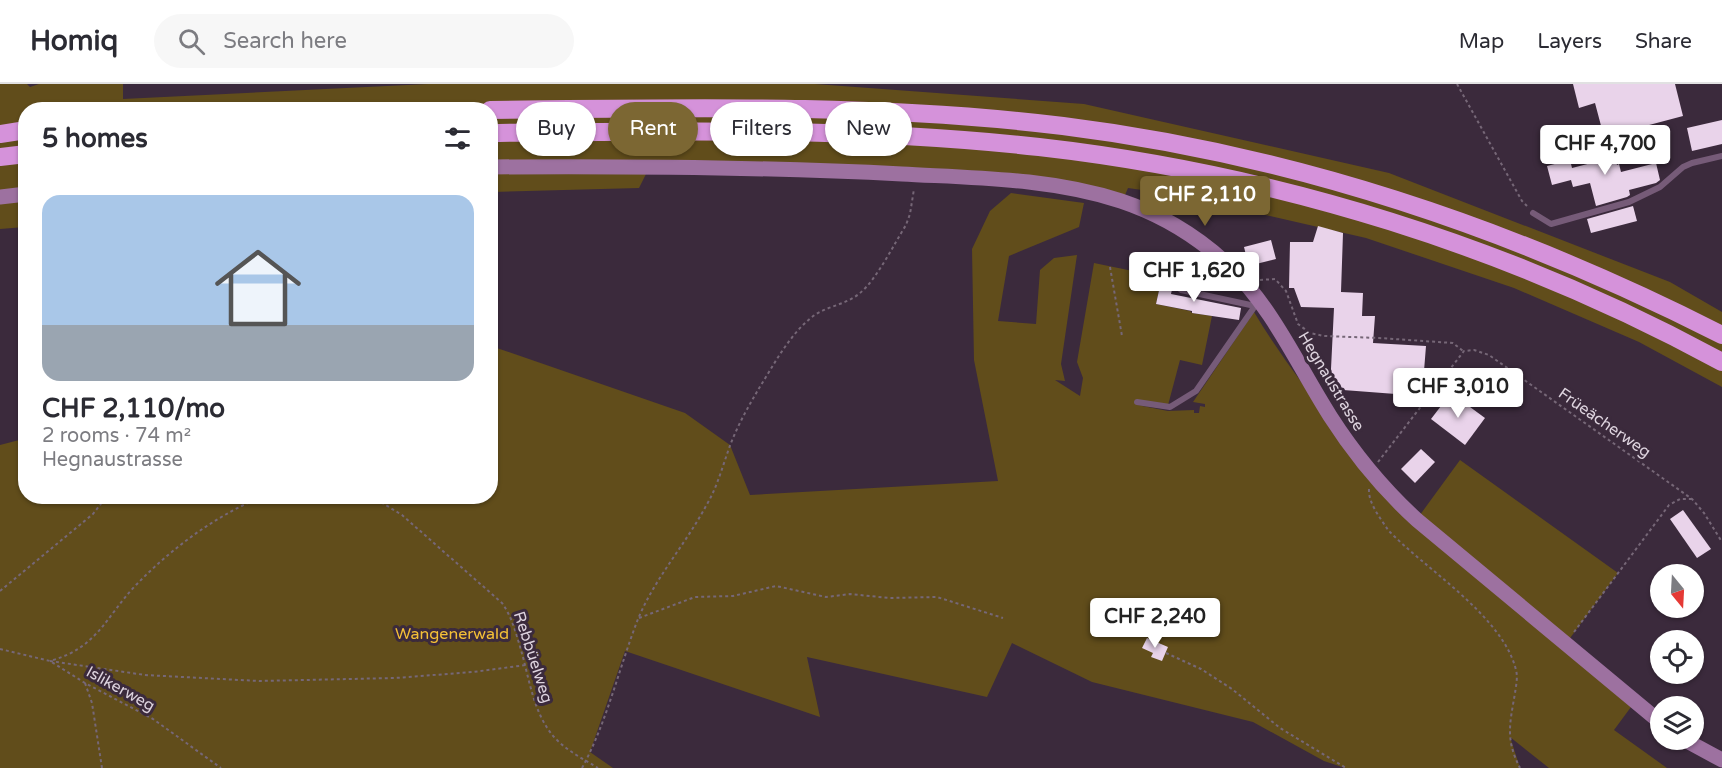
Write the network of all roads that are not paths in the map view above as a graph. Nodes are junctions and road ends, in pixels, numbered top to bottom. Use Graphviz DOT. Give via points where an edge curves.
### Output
graph roads {
  1 [pos="498,110"];
  2 [pos="18,131"];
  3 [pos="498,133"];
  4 [pos="0,134"];
  5 [pos="18,155"];
  6 [pos="1722,156"];
  7 [pos="0,157"];
  8 [pos="498,167"];
  9 [pos="18,195"];
  10 [pos="0,197"];
  11 [pos="1533,213"];
  12 [pos="1181,291"];
  13 [pos="1258,304"];
  14 [pos="1722,335"];
  15 [pos="1722,362"];
  16 [pos="1137,402"];
  17 [pos="1650,715"];
  18 [pos="1704,750"];
  19 [pos="1722,760"];
  1 -- 14 [label="highway" via="879,112 1019,122 1150,139 1277,166 1432,210 1608,279"];
  2 -- 4 [label="highway"];
  3 -- 15 [label="highway" via="907,136 1069,150 1191,171 1336,205 1463,246 1611,307"];
  5 -- 7 [label="highway"];
  6 -- 11 [label="lane" via="1683,167 1660,187 1629,202 1551,224"];
  8 -- 13 [label="street, Hegnaustrasse" via="650,166 918,175 1024,181 1082,191 1122,202 1178,228 1226,264 1246,284"];
  9 -- 10 [label="street"];
  12 -- 13 [label="lane"];
  13 -- 16 [label="lane" via="1196,391 1170,407"];
  13 -- 17 [label="street, Hegnaustrasse" via="1286,339 1330,416 1369,471 1417,520"];
  18 -- 19 [label="street"];
}
